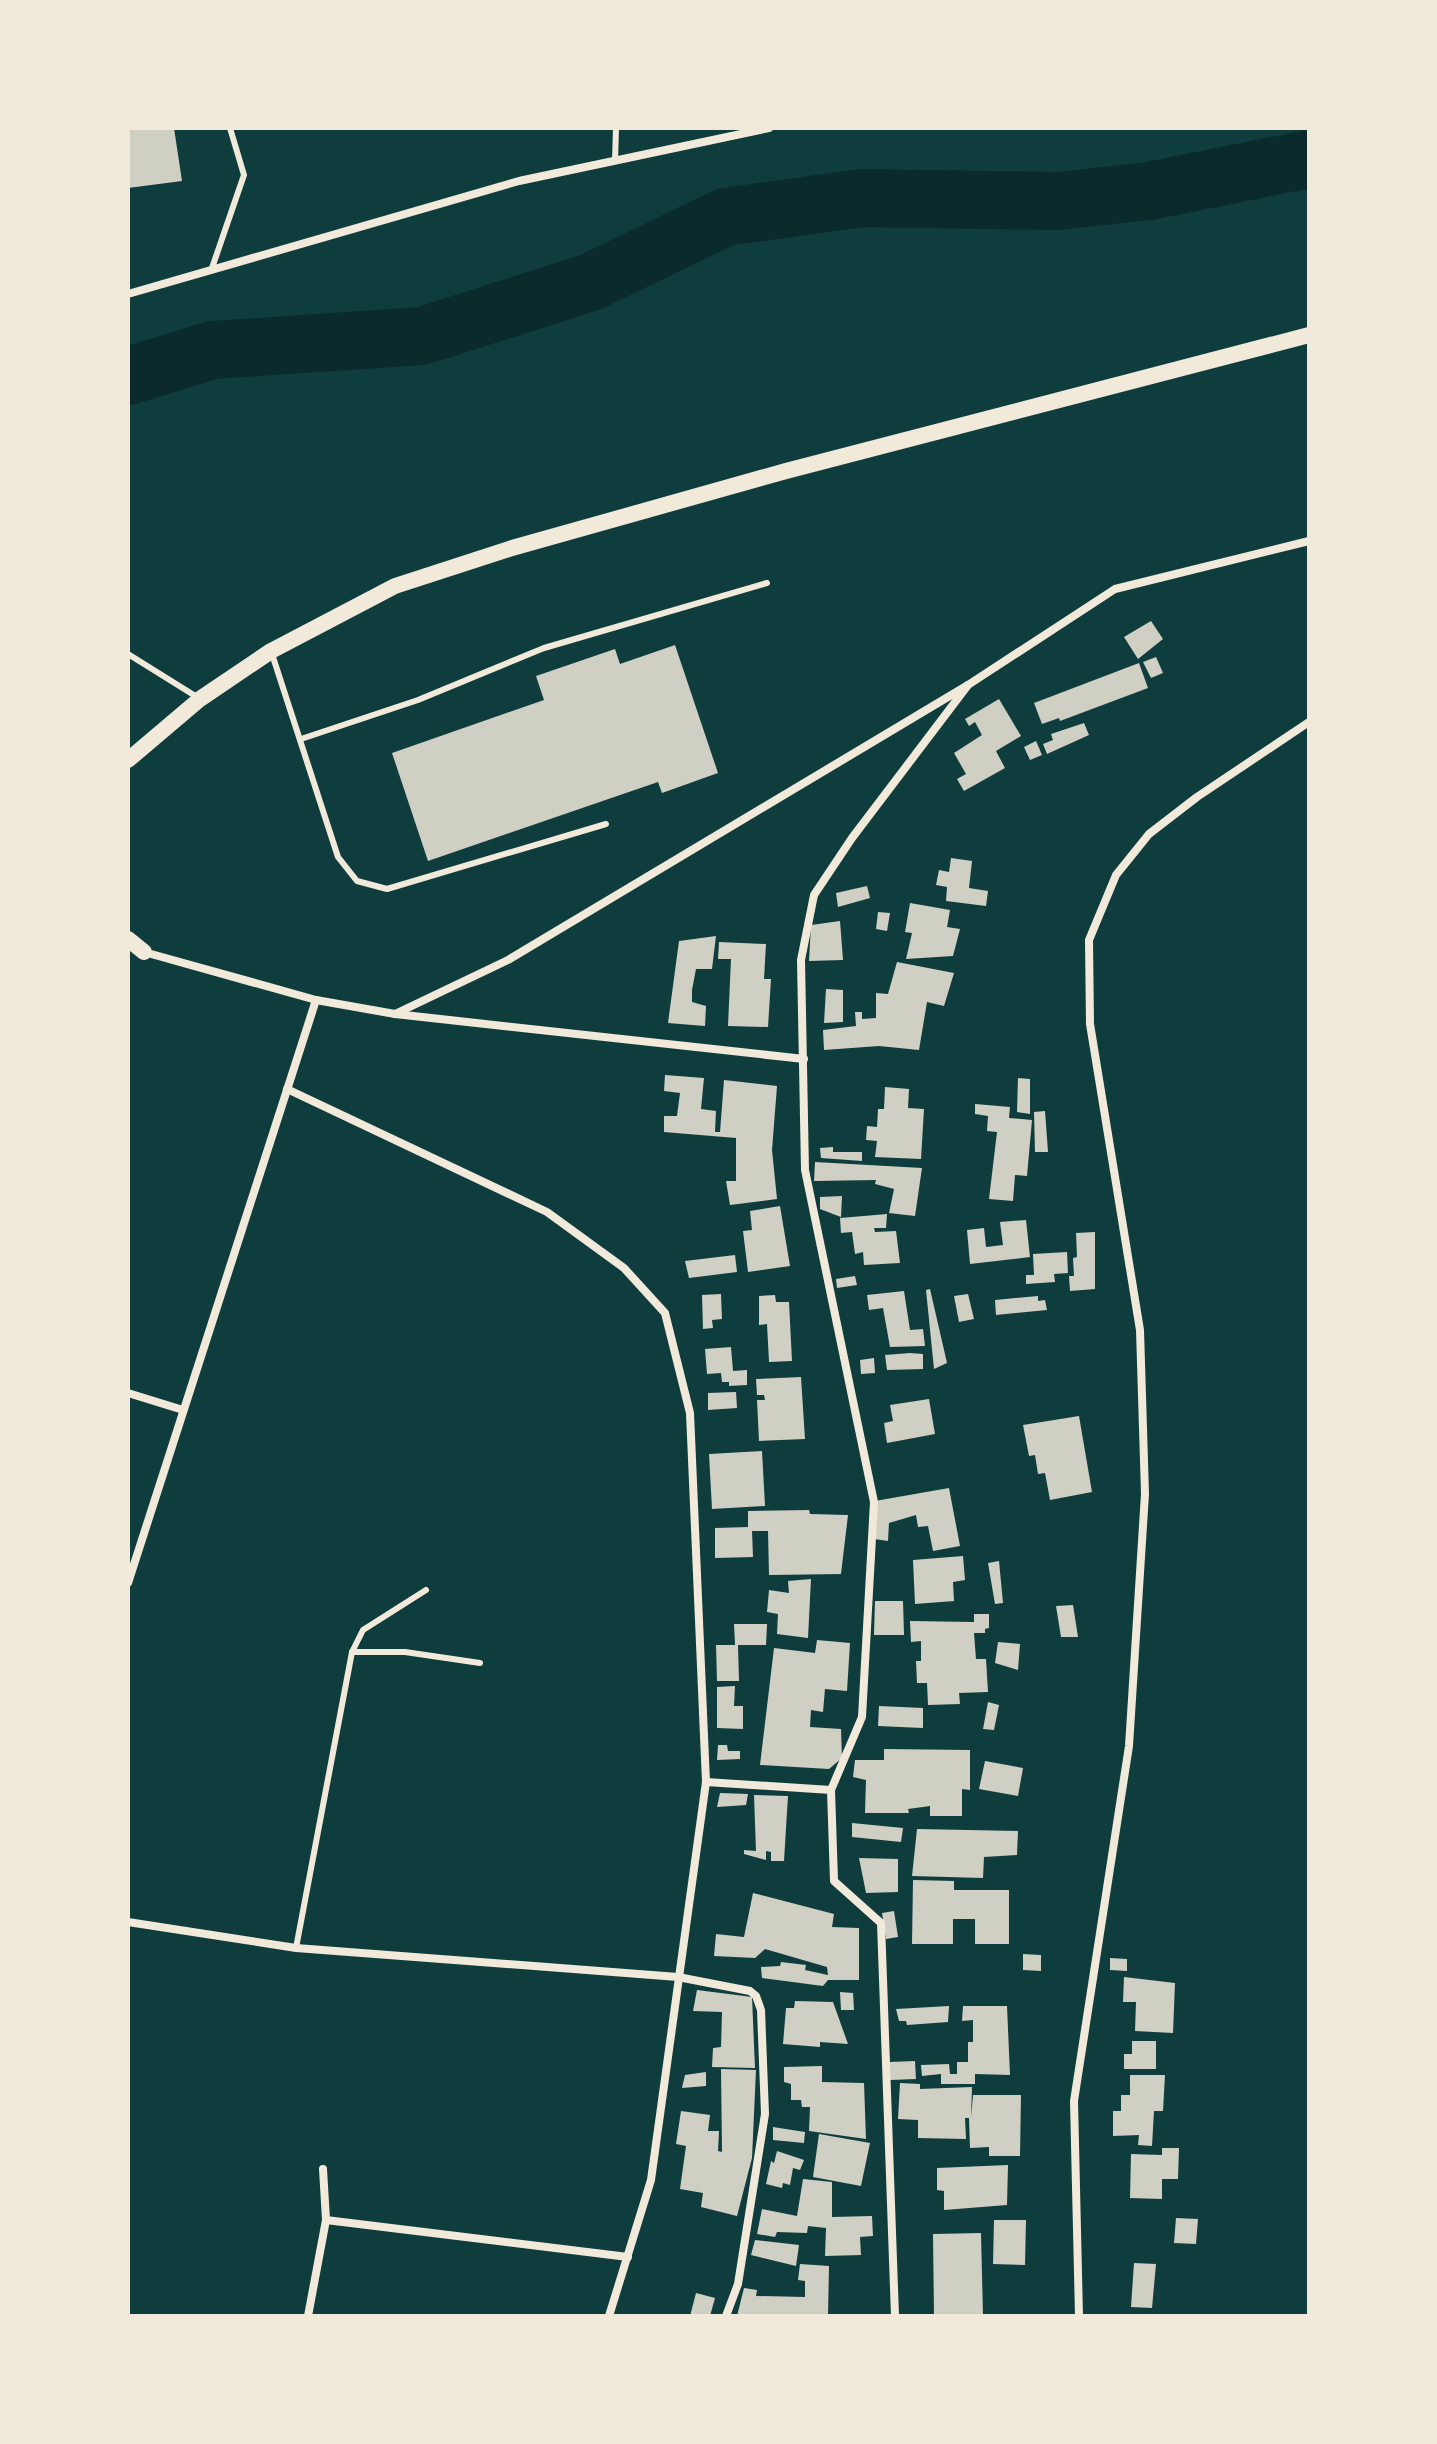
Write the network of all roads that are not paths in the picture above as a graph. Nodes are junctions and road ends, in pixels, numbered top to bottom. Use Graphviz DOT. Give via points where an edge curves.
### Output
graph roads {
  1 [pos="230,128"];
  2 [pos="616,128"];
  3 [pos="769,128"];
  4 [pos="615,161"];
  5 [pos="212,268"];
  6 [pos="128,294"];
  7 [pos="1309,335"];
  8 [pos="1309,541"];
  9 [pos="767,583"];
  10 [pos="271,651"];
  11 [pos="128,654"];
  12 [pos="968,685"];
  13 [pos="200,699"];
  14 [pos="1309,722"];
  15 [pos="301,739"];
  16 [pos="129,762"];
  17 [pos="606,824"];
  18 [pos="128,939"];
  19 [pos="136,949"];
  20 [pos="316,1000"];
  21 [pos="395,1014"];
  22 [pos="804,1059"];
  23 [pos="287,1089"];
  24 [pos="128,1393"];
  25 [pos="183,1410"];
  26 [pos="128,1583"];
  27 [pos="426,1590"];
  28 [pos="352,1652"];
  29 [pos="480,1663"];
  30 [pos="706,1782"];
  31 [pos="831,1790"];
  32 [pos="128,1922"];
  33 [pos="296,1948"];
  34 [pos="678,1977"];
  35 [pos="323,2169"];
  36 [pos="326,2220"];
  37 [pos="628,2257"];
  38 [pos="308,2316"];
  39 [pos="609,2316"];
  40 [pos="726,2316"];
  41 [pos="895,2316"];
  42 [pos="1079,2316"];
  1 -- 5 [label="lane" via="244,175"];
  2 -- 4 [label="lane"];
  3 -- 4 [label="street"];
  4 -- 5 [label="street" via="519,181"];
  5 -- 6 [label="street"];
  7 -- 10 [label="main road" via="512,548 395,586"];
  8 -- 12 [label="street" via="1115,589"];
  9 -- 15 [label="lane" via="544,648 418,700"];
  10 -- 13 [label="main road"];
  10 -- 15 [label="lane"];
  11 -- 13 [label="lane"];
  12 -- 21 [label="street" via="508,960"];
  12 -- 22 [label="street" via="814,895 801,960"];
  13 -- 16 [label="main road"];
  14 -- 42 [label="street" via="1149,834 1116,875 1089,940 1090,1024 1140,1330 1145,1494 1129,1746 1074,2101"];
  15 -- 17 [label="lane" via="338,857 346,871 372,888 403,885"];
  18 -- 19 [label="main road"];
  19 -- 20 [label="street"];
  20 -- 21 [label="street"];
  20 -- 23 [label="street"];
  21 -- 22 [label="street"];
  22 -- 31 [label="street" via="805,1170 874,1502 862,1717"];
  23 -- 25 [label="street"];
  23 -- 30 [label="street" via="547,1212 624,1268 665,1313 690,1413"];
  24 -- 25 [label="street"];
  25 -- 26 [label="street"];
  27 -- 28 [label="lane" via="363,1630"];
  28 -- 29 [label="lane" via="405,1652"];
  28 -- 33 [label="lane"];
  30 -- 31 [label="street"];
  30 -- 34 [label="street"];
  31 -- 41 [label="street" via="834,1881 881,1923"];
  32 -- 33 [label="street"];
  33 -- 34 [label="street"];
  34 -- 37 [label="street" via="651,2180"];
  34 -- 40 [label="street" via="743,1988 756,1996 761,2010 765,2114 738,2284"];
  35 -- 36 [label="street"];
  36 -- 37 [label="street"];
  36 -- 38 [label="street"];
  37 -- 39 [label="street"];
}
